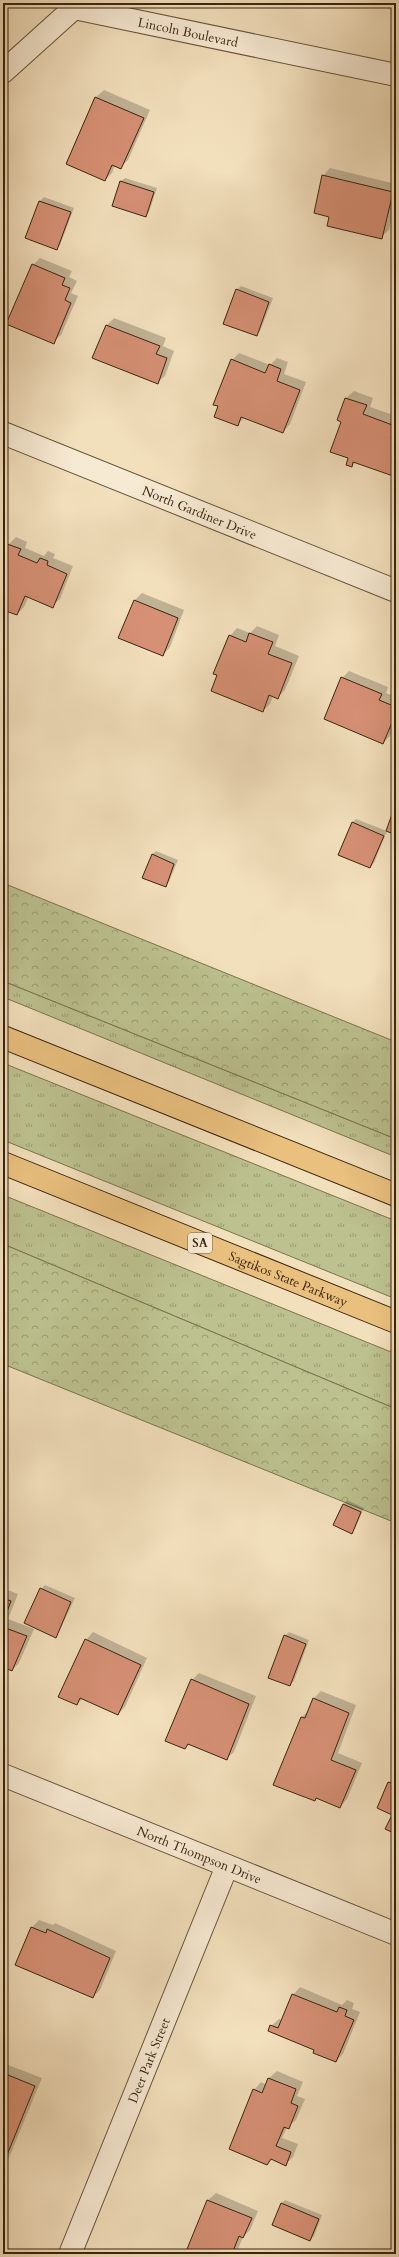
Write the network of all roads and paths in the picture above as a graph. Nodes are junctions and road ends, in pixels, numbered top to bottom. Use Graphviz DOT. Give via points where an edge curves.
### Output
graph roads {
  1 [pos="74,6"];
  2 [pos="3,72"];
  3 [pos="396,75"];
  4 [pos="3,434"];
  5 [pos="396,591"];
  6 [pos="3,1037"];
  7 [pos="3,1163"];
  8 [pos="396,1195"];
  9 [pos="396,1322"];
  10 [pos="3,1775"];
  11 [pos="227,1866"];
  12 [pos="396,1934"];
  13 [pos="70,2254"];
  1 -- 2 [label="street, Lincoln Boulevard"];
  1 -- 3 [label="street, Lincoln Boulevard"];
  4 -- 5 [label="street, North Gardiner Drive"];
  6 -- 8 [label="highway"];
  7 -- 9 [label="highway, Sagtikos State Parkway / SA"];
  10 -- 11 [label="street, North Thompson Drive"];
  11 -- 12 [label="street, North Thompson Drive"];
  11 -- 13 [label="street, Deer Park Street"];
}
